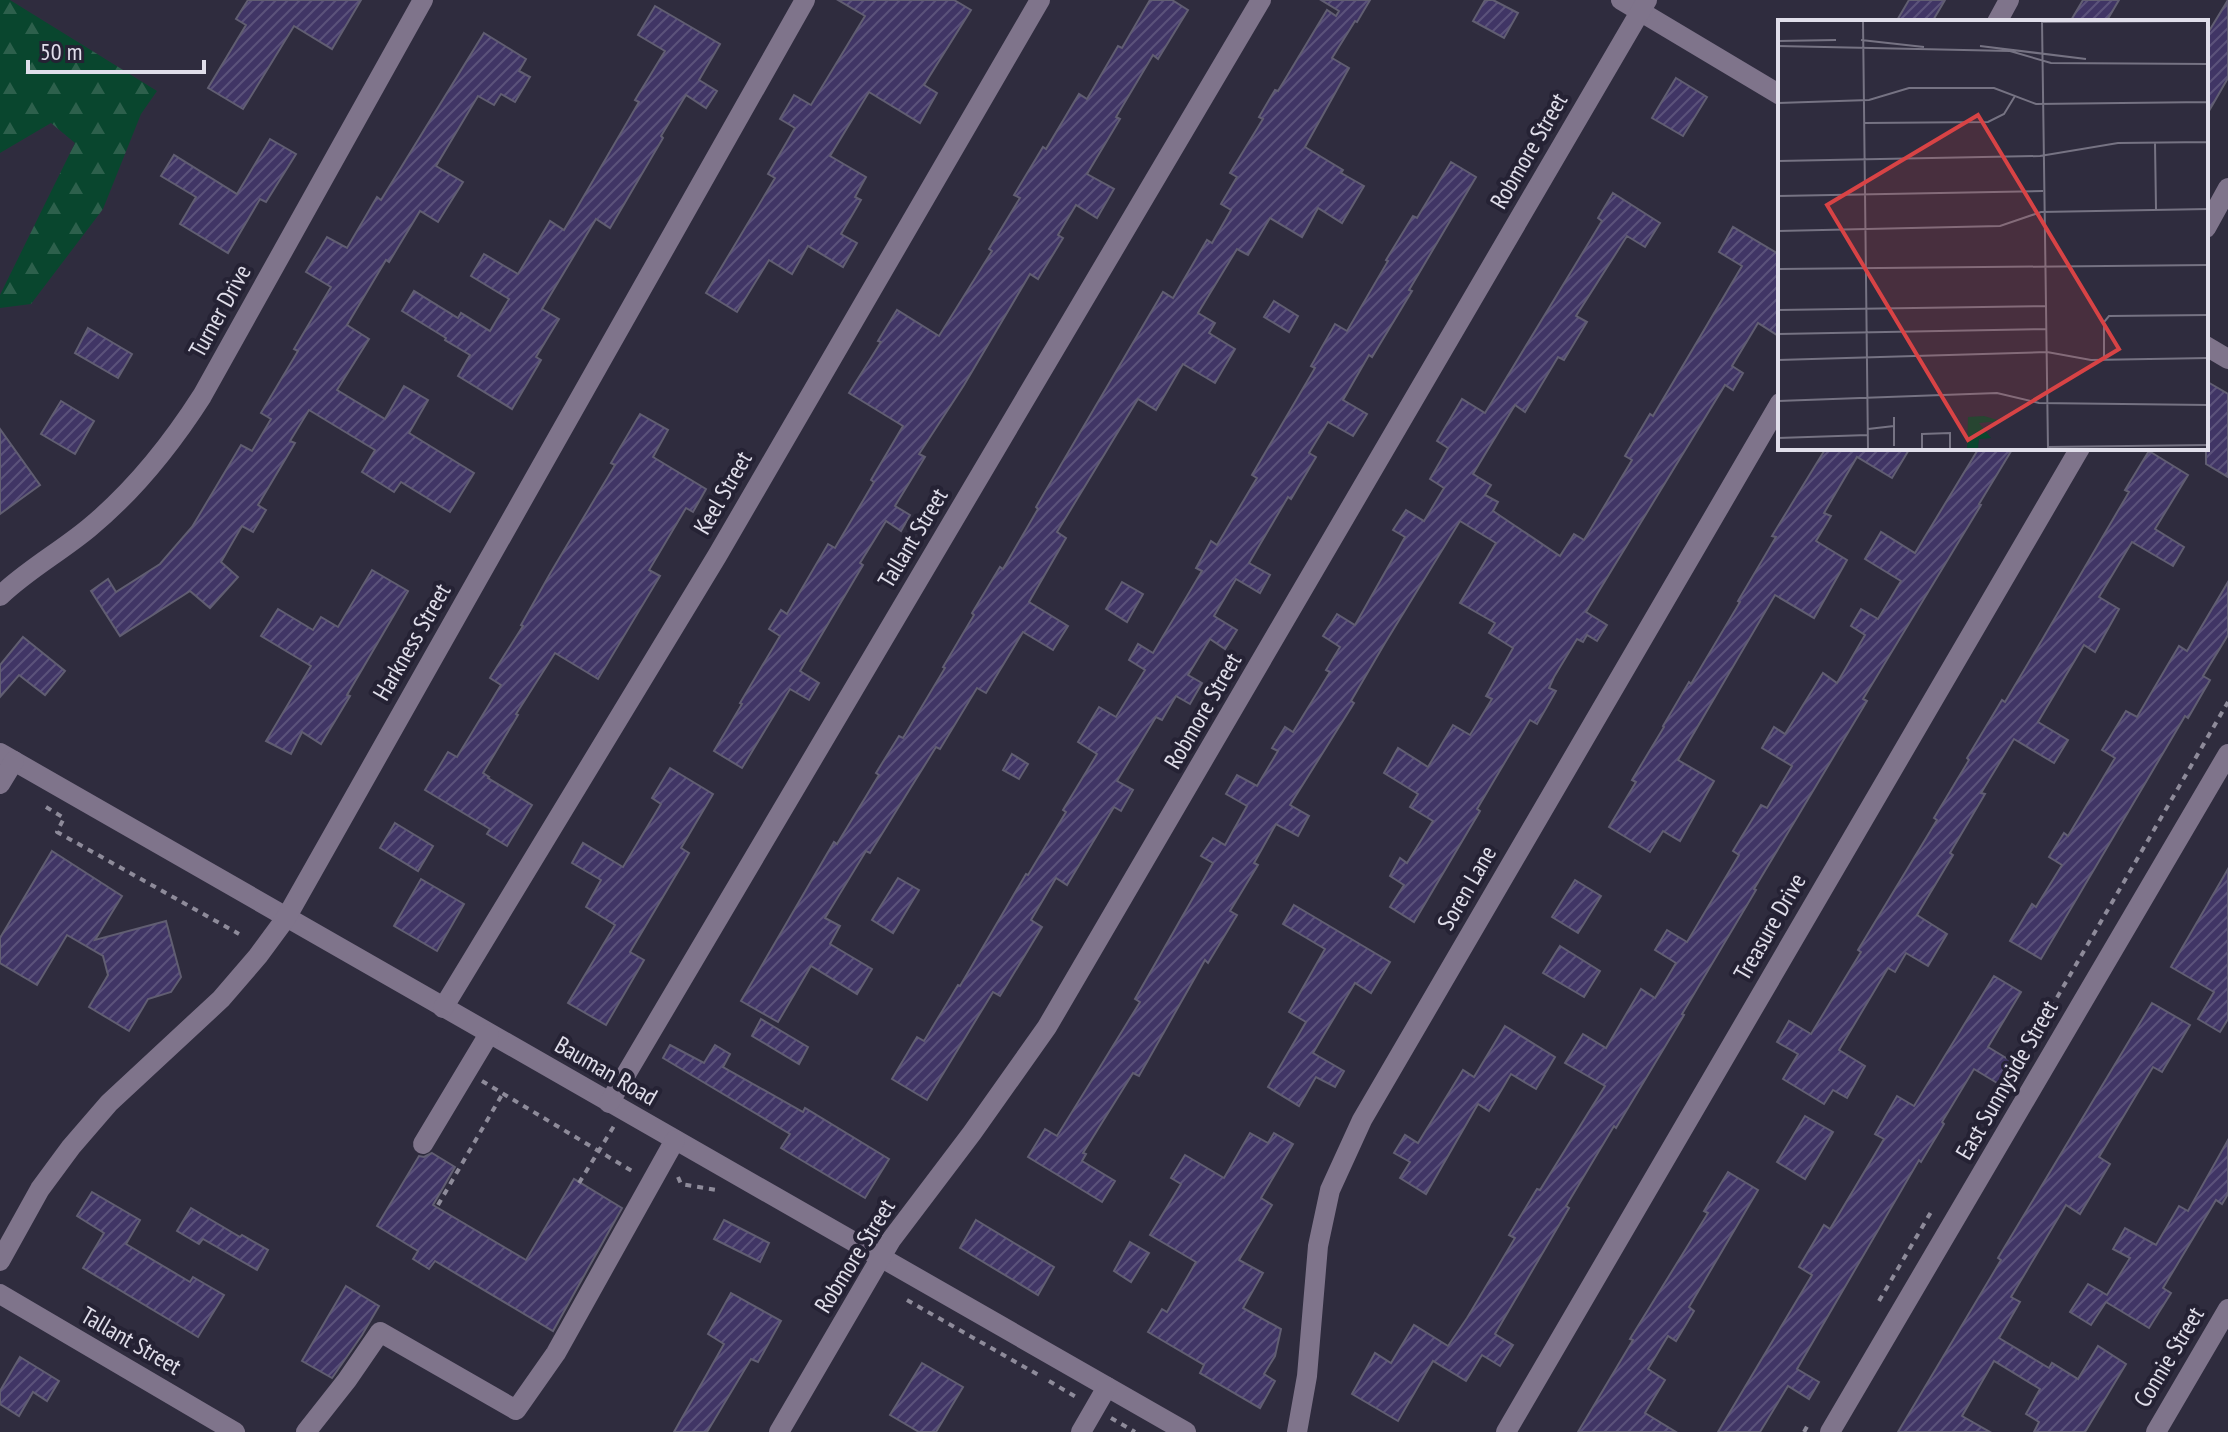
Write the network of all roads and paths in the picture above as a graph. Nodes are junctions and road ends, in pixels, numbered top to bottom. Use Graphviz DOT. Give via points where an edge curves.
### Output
graph roads {
  1 [pos="423,0"];
  2 [pos="805,0"];
  3 [pos="1040,0"];
  4 [pos="1261,0"];
  5 [pos="1621,0"];
  6 [pos="2009,0"];
  7 [pos="1643,6"];
  8 [pos="1998,20"];
  9 [pos="1778,94"];
  10 [pos="2228,188"];
  11 [pos="2208,224"];
  12 [pos="2208,347"];
  13 [pos="2228,359"];
  14 [pos="1778,406"];
  15 [pos="2079,450"];
  16 [pos="0,596"];
  17 [pos="2228,702"];
  18 [pos="2228,754"];
  19 [pos="7,757"];
  20 [pos="0,784"];
  21 [pos="40,803"];
  22 [pos="286,918"];
  23 [pos="239,934"];
  24 [pos="443,1008"];
  25 [pos="489,1034"];
  26 [pos="2031,1042"];
  27 [pos="476,1077"];
  28 [pos="503,1093"];
  29 [pos="617,1107"];
  30 [pos="675,1140"];
  31 [pos="423,1144"];
  32 [pos="598,1151"];
  33 [pos="653,1182"];
  34 [pos="579,1183"];
  35 [pos="724,1191"];
  36 [pos="1936,1204"];
  37 [pos="438,1205"];
  38 [pos="881,1258"];
  39 [pos="0,1261"];
  40 [pos="0,1294"];
  41 [pos="908,1300"];
  42 [pos="1878,1304"];
  43 [pos="2228,1309"];
  44 [pos="1107,1387"];
  45 [pos="1095,1409"];
  46 [pos="1811,1419"];
  47 [pos="235,1432"];
  48 [pos="306,1432"];
  49 [pos="779,1432"];
  50 [pos="1081,1432"];
  51 [pos="1135,1432"];
  52 [pos="1186,1432"];
  53 [pos="1297,1432"];
  54 [pos="1506,1432"];
  55 [pos="1804,1432"];
  56 [pos="1830,1432"];
  57 [pos="2156,1432"];
  1 -- 16 [label="street, Turner Drive" via="177,436 146,475 89,529"];
  2 -- 22 [label="street, Harkness Street"];
  3 -- 24 [label="street, Keel Street" via="717,556"];
  4 -- 29 [label="street, Tallant Street"];
  5 -- 7 [label="street"];
  6 -- 8 [label="street"];
  7 -- 9 [label="street"];
  7 -- 38 [label="street, Robmore Street" via="1047,1027"];
  10 -- 11 [label="street"];
  12 -- 13 [label="street"];
  14 -- 53 [label="street, Soren Lane" via="1362,1120 1330,1190 1318,1246"];
  15 -- 54 [label="street, Treasure Drive"];
  17 -- 26 [label="path"];
  18 -- 56 [label="street, East Sunnyside Street"];
  19 -- 20 [label="street"];
  19 -- 22 [label="street, Bauman Road"];
  21 -- 23 [label="path" via="64,818 57,832"];
  22 -- 24 [label="street, Bauman Road"];
  22 -- 39 [label="street, Harkness Street" via="221,999 109,1103 71,1147 40,1189"];
  24 -- 25 [label="street, Bauman Road"];
  25 -- 29 [label="street, Bauman Road"];
  25 -- 31 [label="street"];
  27 -- 28 [label="path"];
  28 -- 32 [label="path"];
  28 -- 37 [label="path"];
  29 -- 30 [label="street, Bauman Road"];
  29 -- 32 [label="path"];
  30 -- 33 [label="street"];
  30 -- 38 [label="street, Bauman Road"];
  32 -- 33 [label="path"];
  32 -- 34 [label="path"];
  33 -- 35 [label="path" via="660,1185 672,1170 681,1184"];
  33 -- 48 [label="street" via="556,1353 516,1410 380,1332"];
  36 -- 42 [label="path"];
  38 -- 44 [label="street, Bauman Road"];
  38 -- 49 [label="street, Robmore Street"];
  40 -- 47 [label="street, Tallant Street"];
  41 -- 45 [label="path"];
  43 -- 57 [label="street, Connie Street"];
  44 -- 45 [label="street"];
  44 -- 52 [label="street, Bauman Road"];
  45 -- 50 [label="street"];
  45 -- 51 [label="path"];
  46 -- 55 [label="path"];
}
